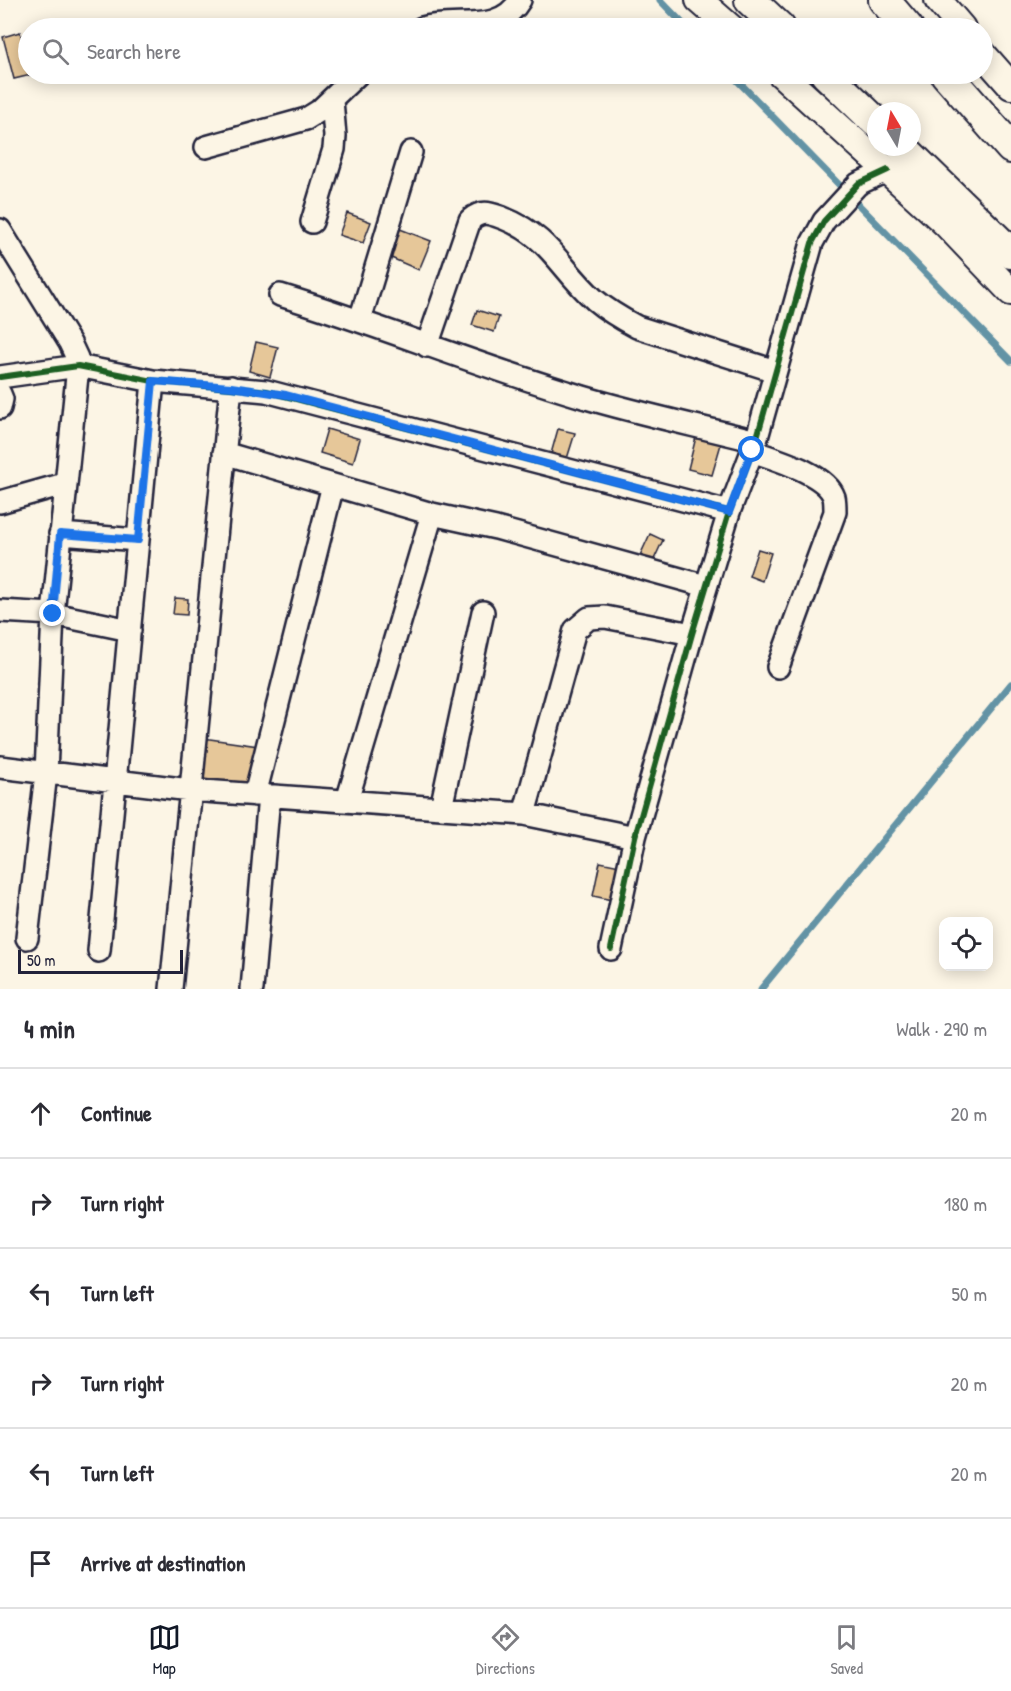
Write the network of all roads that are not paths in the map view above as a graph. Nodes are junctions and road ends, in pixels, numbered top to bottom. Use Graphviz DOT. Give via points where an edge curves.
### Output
graph roads {
  1 [pos="520,0"];
  2 [pos="699,0"];
  3 [pos="750,0"];
  4 [pos="884,0"];
  5 [pos="938,0"];
  6 [pos="504,18"];
  7 [pos="720,18"];
  8 [pos="769,18"];
  9 [pos="899,18"];
  10 [pos="953,18"];
  11 [pos="993,66"];
  12 [pos="347,84"];
  13 [pos="795,84"];
  14 [pos="836,84"];
  15 [pos="955,84"];
  16 [pos="1011,86"];
  17 [pos="332,100"];
  18 [pos="867,113"];
  19 [pos="206,147"];
  20 [pos="1011,148"];
  21 [pos="411,152"];
  22 [pos="895,158"];
  23 [pos="312,222"];
  24 [pos="0,230"];
  25 [pos="1011,253"];
  26 [pos="1011,292"];
  27 [pos="280,295"];
  28 [pos="360,320"];
  29 [pos="427,346"];
  30 [pos="78,366"];
  31 [pos="775,371"];
  32 [pos="0,377"];
  33 [pos="153,381"];
  34 [pos="231,387"];
  35 [pos="0,394"];
  36 [pos="0,408"];
  37 [pos="754,446"];
  38 [pos="224,453"];
  39 [pos="64,484"];
  40 [pos="333,485"];
  41 [pos="0,502"];
  42 [pos="729,512"];
  43 [pos="432,514"];
  44 [pos="60,534"];
  45 [pos="138,540"];
  46 [pos="706,586"];
  47 [pos="0,611"];
  48 [pos="483,612"];
  49 [pos="53,614"];
  50 [pos="130,630"];
  51 [pos="692,634"];
  52 [pos="778,667"];
  53 [pos="0,767"];
  54 [pos="46,773"];
  55 [pos="116,781"];
  56 [pos="190,790"];
  57 [pos="262,795"];
  58 [pos="347,801"];
  59 [pos="441,808"];
  60 [pos="524,814"];
  61 [pos="635,837"];
  62 [pos="27,938"];
  63 [pos="611,949"];
  64 [pos="99,951"];
  65 [pos="171,989"];
  66 [pos="252,989"];
  1 -- 6 [label="street"];
  2 -- 7 [label="street"];
  3 -- 8 [label="main road"];
  4 -- 9 [label="main road"];
  5 -- 10 [label="street"];
  11 -- 16 [label="street"];
  12 -- 17 [label="street"];
  13 -- 22 [label="street"];
  14 -- 18 [label="main road"];
  15 -- 20 [label="main road"];
  17 -- 19 [label="street" via="306,119"];
  17 -- 23 [label="street" via="334,149"];
  21 -- 28 [label="street"];
  22 -- 25 [label="main road"];
  22 -- 26 [label="street" via="946,224"];
  22 -- 31 [label="street" via="858,184 824,221 812,243"];
  24 -- 30 [label="street" via="70,344"];
  27 -- 28 [label="street"];
  28 -- 29 [label="street"];
  29 -- 31 [label="street" via="470,220 478,213 488,212 534,233 616,316 638,327"];
  29 -- 37 [label="street"];
  30 -- 32 [label="street"];
  30 -- 33 [label="street"];
  30 -- 39 [label="street"];
  31 -- 37 [label="street"];
  33 -- 34 [label="street"];
  33 -- 45 [label="street"];
  34 -- 38 [label="street"];
  34 -- 42 [label="street" via="286,395"];
  35 -- 36 [label="street"];
  37 -- 42 [label="street"];
  37 -- 52 [label="street" via="826,484 834,497 835,512"];
  38 -- 40 [label="street"];
  38 -- 56 [label="street"];
  39 -- 41 [label="street"];
  39 -- 44 [label="street"];
  40 -- 43 [label="street"];
  40 -- 57 [label="street"];
  42 -- 46 [label="street"];
  43 -- 46 [label="street"];
  43 -- 58 [label="street"];
  44 -- 45 [label="street"];
  44 -- 49 [label="street"];
  45 -- 50 [label="street"];
  46 -- 51 [label="street"];
  47 -- 49 [label="street"];
  48 -- 59 [label="street"];
  49 -- 50 [label="street"];
  49 -- 54 [label="street"];
  50 -- 55 [label="street"];
  51 -- 60 [label="street" via="605,617 583,621 575,630"];
  51 -- 61 [label="street"];
  53 -- 54 [label="street"];
  54 -- 55 [label="street"];
  54 -- 62 [label="street"];
  55 -- 56 [label="street"];
  55 -- 64 [label="street"];
  56 -- 57 [label="street"];
  56 -- 65 [label="street"];
  57 -- 58 [label="street"];
  57 -- 66 [label="street"];
  58 -- 59 [label="street"];
  59 -- 60 [label="street"];
  60 -- 61 [label="street"];
  61 -- 63 [label="street"];
}
